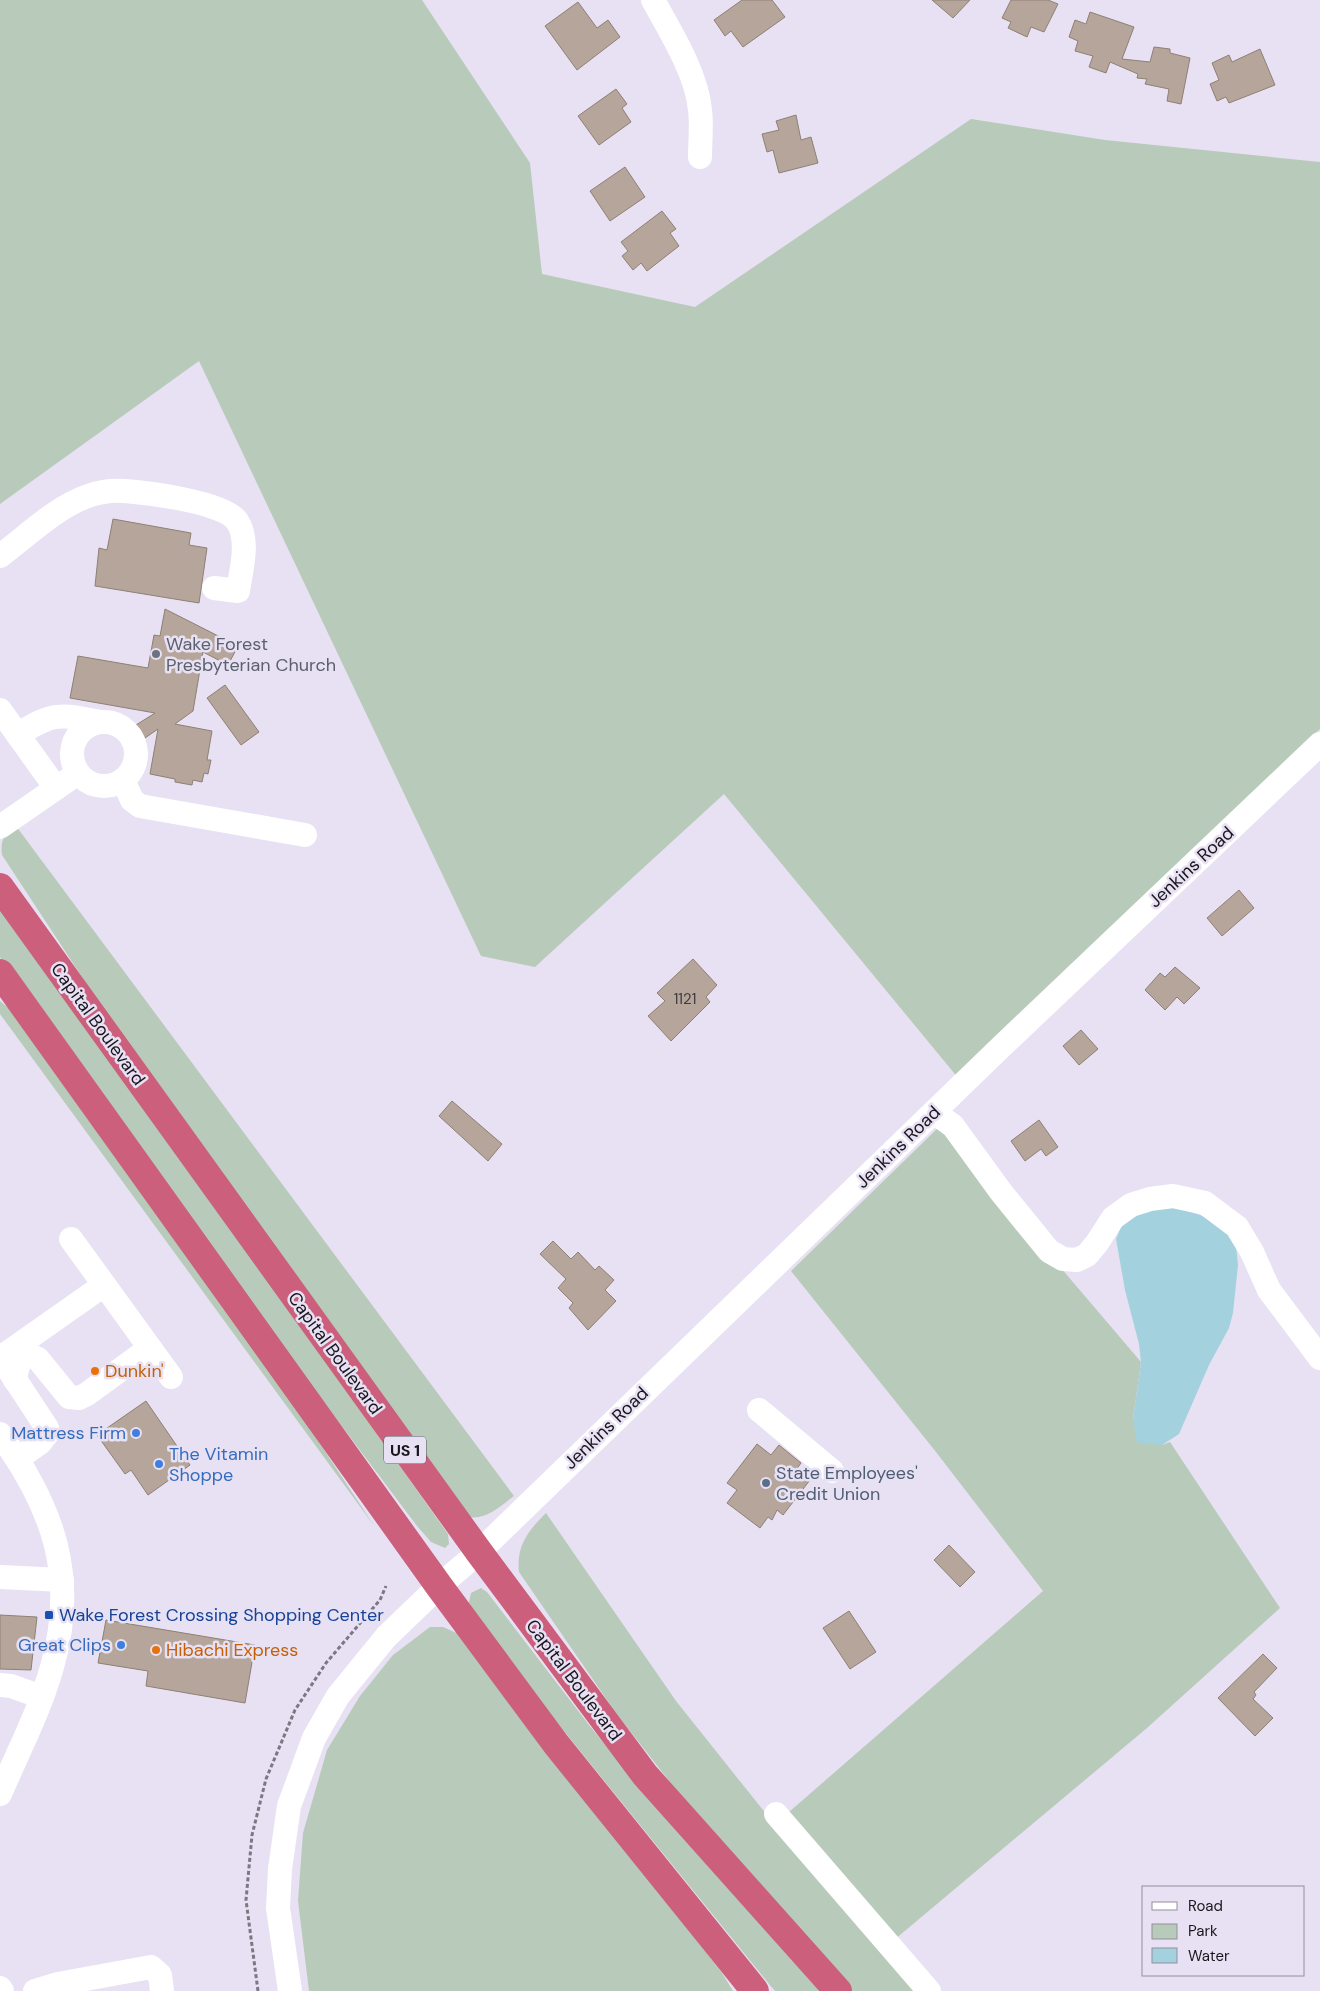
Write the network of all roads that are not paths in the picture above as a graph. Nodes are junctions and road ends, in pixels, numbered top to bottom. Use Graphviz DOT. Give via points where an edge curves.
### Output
graph roads {
  1 [pos="653,0"];
  2 [pos="700,157"];
  3 [pos="0,556"];
  4 [pos="214,588"];
  5 [pos="0,710"];
  6 [pos="100,722"];
  7 [pos="18,736"];
  8 [pos="1320,744"];
  9 [pos="78,773"];
  10 [pos="123,780"];
  11 [pos="56,788"];
  12 [pos="0,827"];
  13 [pos="305,835"];
  14 [pos="0,887"];
  15 [pos="0,973"];
  16 [pos="9,995"];
  17 [pos="934,1112"];
  18 [pos="71,1239"];
  19 [pos="104,1285"];
  20 [pos="150,1348"];
  21 [pos="0,1358"];
  22 [pos="1320,1358"];
  23 [pos="171,1377"];
  24 [pos="15,1380"];
  25 [pos="759,1410"];
  26 [pos="0,1434"];
  27 [pos="17,1459"];
  28 [pos="832,1471"];
  29 [pos="479,1552"];
  30 [pos="0,1577"];
  31 [pos="62,1580"];
  32 [pos="439,1586"];
  33 [pos="0,1685"];
  34 [pos="42,1697"];
  35 [pos="0,1794"];
  36 [pos="776,1814"];
  37 [pos="61,1987"];
  38 [pos="0,1988"];
  39 [pos="2,1991"];
  40 [pos="35,1991"];
  41 [pos="162,1991"];
  42 [pos="290,1991"];
  43 [pos="755,1991"];
  44 [pos="838,1991"];
  45 [pos="929,1991"];
  1 -- 2 [label="street" via="692,77 700,109"];
  3 -- 4 [label="street" via="69,505 88,496 125,491 214,505 237,521 243,534 238,591"];
  5 -- 7 [label="street"];
  6 -- 7 [label="street" via="53,716"];
  6 -- 9 [label="street" via="85,728 74,741 72,752"];
  6 -- 10 [label="street" via="122,727 134,744 135,764"];
  7 -- 11 [label="street"];
  8 -- 17 [label="street, Jenkins Road"];
  9 -- 10 [label="street" via="94,785 114,785"];
  9 -- 11 [label="street"];
  10 -- 13 [label="street" via="132,800 140,806"];
  11 -- 12 [label="street"];
  14 -- 29 [label="highway, Capital Boulevard / US 1"];
  15 -- 16 [label="highway"];
  16 -- 32 [label="highway"];
  17 -- 22 [label="street" via="953,1126 1049,1251 1063,1259 1077,1260 1087,1255 1113,1218 1131,1205 1172,1196 1205,1203 1237,1227 1268,1290"];
  17 -- 29 [label="street, Jenkins Road"];
  18 -- 19 [label="street"];
  19 -- 20 [label="street"];
  19 -- 21 [label="street"];
  20 -- 23 [label="street"];
  20 -- 24 [label="street" via="79,1398 69,1397 38,1359 30,1355 23,1358 17,1367"];
  21 -- 24 [label="street"];
  24 -- 27 [label="street" via="43,1421 48,1434"];
  25 -- 28 [label="street"];
  26 -- 27 [label="street"];
  27 -- 31 [label="street" via="38,1494 54,1534"];
  29 -- 32 [label="street, Jenkins Road"];
  29 -- 44 [label="highway, Capital Boulevard / US 1" via="645,1776"];
  30 -- 31 [label="street"];
  31 -- 34 [label="street" via="60,1634"];
  32 -- 42 [label="street, Jenkins Road" via="386,1637 338,1696 314,1738 289,1806 280,1869 278,1908"];
  32 -- 43 [label="highway" via="556,1744"];
  33 -- 34 [label="street"];
  34 -- 35 [label="street"];
  36 -- 45 [label="street"];
  37 -- 40 [label="street"];
  37 -- 41 [label="street" via="151,1967 160,1975"];
  38 -- 39 [label="street"];
}
